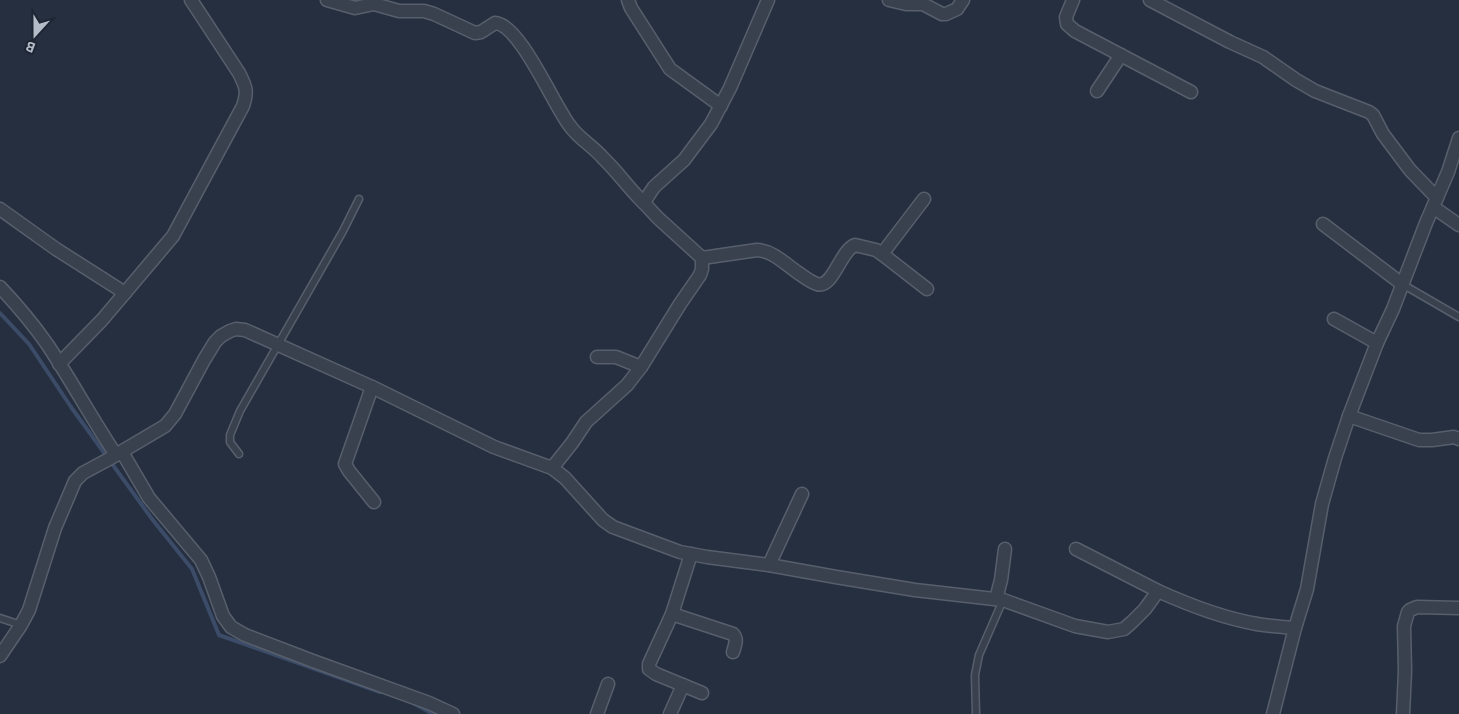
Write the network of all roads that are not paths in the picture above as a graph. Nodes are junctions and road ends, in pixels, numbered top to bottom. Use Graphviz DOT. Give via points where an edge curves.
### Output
graph roads {
  1 [pos="191,0"];
  2 [pos="327,0"];
  3 [pos="628,0"];
  4 [pos="768,0"];
  5 [pos="889,0"];
  6 [pos="963,0"];
  7 [pos="1073,0"];
  8 [pos="1150,0"];
  9 [pos="1121,55"];
  10 [pos="1097,92"];
  11 [pos="1191,92"];
  12 [pos="721,106"];
  13 [pos="1459,138"];
  14 [pos="359,199"];
  15 [pos="924,199"];
  16 [pos="1435,202"];
  17 [pos="644,203"];
  18 [pos="0,209"];
  19 [pos="1323,224"];
  20 [pos="1459,225"];
  21 [pos="882,254"];
  22 [pos="702,258"];
  23 [pos="1402,284"];
  24 [pos="0,287"];
  25 [pos="927,289"];
  26 [pos="125,293"];
  27 [pos="1459,317"];
  28 [pos="1334,319"];
  29 [pos="1377,343"];
  30 [pos="277,346"];
  31 [pos="597,357"];
  32 [pos="59,364"];
  33 [pos="641,367"];
  34 [pos="372,388"];
  35 [pos="1349,416"];
  36 [pos="1459,439"];
  37 [pos="119,454"];
  38 [pos="239,454"];
  39 [pos="552,468"];
  40 [pos="802,494"];
  41 [pos="374,502"];
  42 [pos="1005,549"];
  43 [pos="1076,549"];
  44 [pos="691,554"];
  45 [pos="769,565"];
  46 [pos="1158,591"];
  47 [pos="999,599"];
  48 [pos="1459,608"];
  49 [pos="672,614"];
  50 [pos="0,618"];
  51 [pos="21,625"];
  52 [pos="1295,628"];
  53 [pos="733,652"];
  54 [pos="0,656"];
  55 [pos="608,684"];
  56 [pos="683,685"];
  57 [pos="702,693"];
  58 [pos="453,714"];
  59 [pos="596,714"];
  60 [pos="670,714"];
  61 [pos="976,714"];
  62 [pos="1273,714"];
  63 [pos="1403,714"];
  1 -- 26 [label="street" via="239,73 247,95 173,236"];
  2 -- 17 [label="street" via="355,8 374,4 399,11 424,10 475,33 495,23 504,26 530,58 569,126 603,157"];
  3 -- 12 [label="street" via="670,69"];
  4 -- 12 [label="street"];
  5 -- 6 [label="street" via="923,4 946,14 957,9"];
  7 -- 9 [label="street" via="1066,17 1067,24"];
  8 -- 16 [label="street" via="1263,57 1315,91 1370,112"];
  9 -- 10 [label="street"];
  9 -- 11 [label="street"];
  12 -- 17 [label="street" via="684,160 654,187"];
  13 -- 16 [label="street"];
  14 -- 30 [label="lane"];
  15 -- 21 [label="street"];
  16 -- 20 [label="street"];
  16 -- 23 [label="street"];
  17 -- 22 [label="street"];
  18 -- 26 [label="street"];
  19 -- 23 [label="street"];
  21 -- 22 [label="street" via="855,244 847,249 830,279 819,285 763,250"];
  21 -- 25 [label="street"];
  22 -- 33 [label="street" via="700,276"];
  23 -- 27 [label="lane"];
  23 -- 29 [label="street"];
  24 -- 32 [label="street"];
  26 -- 32 [label="street"];
  28 -- 29 [label="street"];
  29 -- 35 [label="street"];
  30 -- 34 [label="street"];
  30 -- 37 [label="street" via="245,330 236,329 221,336 171,420"];
  30 -- 38 [label="lane" via="240,410 230,435 230,442"];
  31 -- 33 [label="street" via="616,356"];
  32 -- 37 [label="street" via="95,423"];
  33 -- 39 [label="street" via="627,385 586,422"];
  34 -- 39 [label="street" via="494,447"];
  34 -- 41 [label="street" via="345,464"];
  35 -- 36 [label="street" via="1419,440"];
  35 -- 52 [label="street" via="1326,486 1309,580"];
  37 -- 51 [label="street" via="83,473 75,481 55,528 33,601"];
  37 -- 58 [label="street" via="149,498 201,560 223,616 231,627"];
  39 -- 44 [label="street" via="613,527"];
  40 -- 45 [label="street"];
  42 -- 47 [label="street"];
  43 -- 46 [label="street"];
  44 -- 45 [label="street"];
  44 -- 49 [label="street"];
  45 -- 47 [label="street" via="889,586"];
  46 -- 47 [label="street" via="1124,629 1108,632 1075,626"];
  46 -- 52 [label="street" via="1210,612 1256,624"];
  47 -- 61 [label="lane" via="979,655 975,676"];
  48 -- 63 [label="street" via="1417,607 1408,612 1404,626"];
  49 -- 53 [label="street" via="733,634 736,640"];
  49 -- 56 [label="street" via="649,670"];
  50 -- 51 [label="lane"];
  51 -- 54 [label="street"];
  52 -- 62 [label="street"];
  55 -- 59 [label="street"];
  56 -- 57 [label="street"];
  56 -- 60 [label="street"];
}
